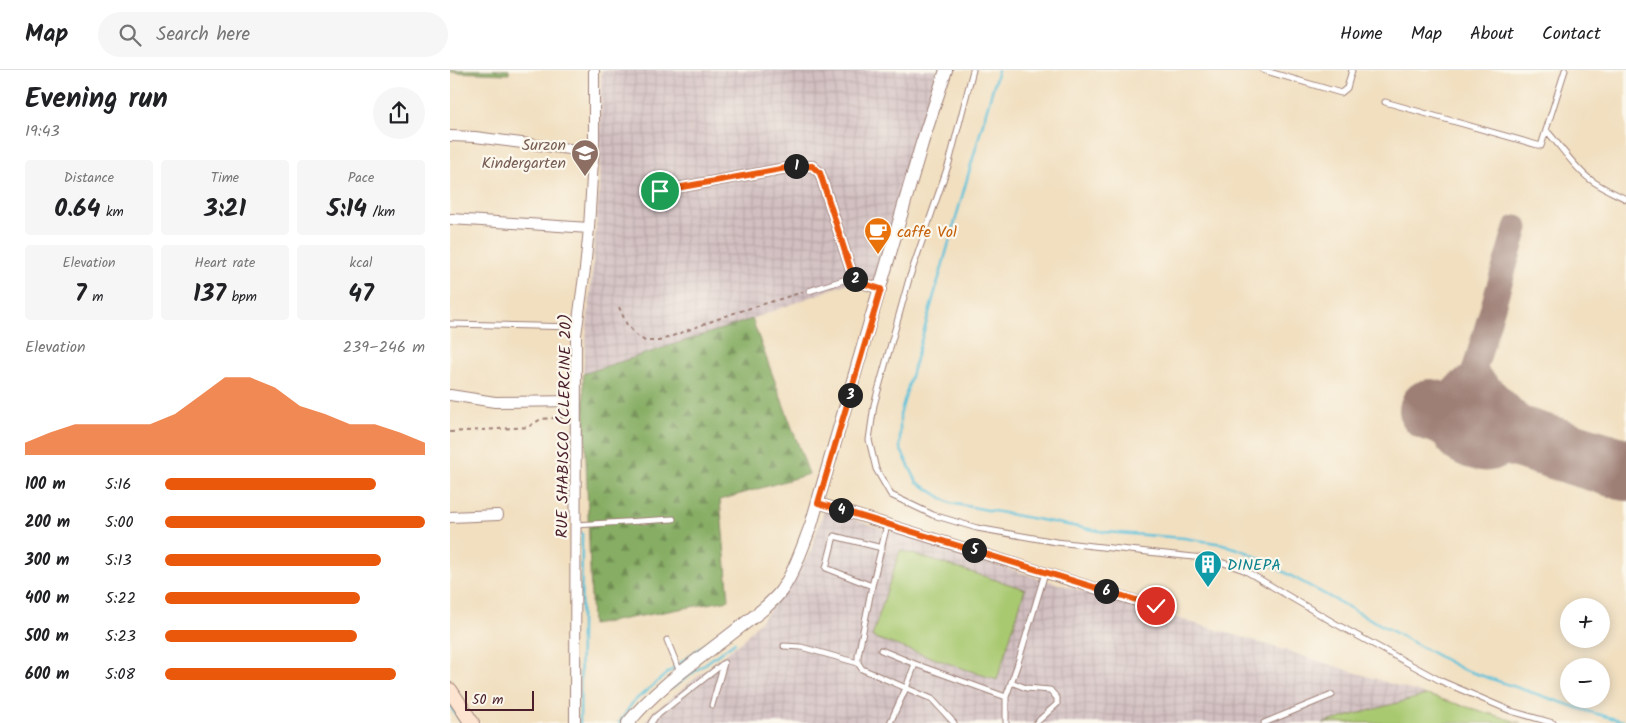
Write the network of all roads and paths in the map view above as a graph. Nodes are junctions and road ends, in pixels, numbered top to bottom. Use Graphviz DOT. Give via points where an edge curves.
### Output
graph roads {
  1 [pos="594,70"];
  2 [pos="946,70"];
  3 [pos="973,70"];
  4 [pos="1263,70"];
  5 [pos="1352,70"];
  6 [pos="1565,70"];
  7 [pos="1386,102"];
  8 [pos="1546,130"];
  9 [pos="450,136"];
  10 [pos="594,152"];
  11 [pos="660,191"];
  12 [pos="1626,199"];
  13 [pos="451,219"];
  14 [pos="589,228"];
  15 [pos="853,277"];
  16 [pos="881,289"];
  17 [pos="809,290"];
  18 [pos="619,307"];
  19 [pos="450,324"];
  20 [pos="577,327"];
  21 [pos="450,395"];
  22 [pos="576,401"];
  23 [pos="576,416"];
  24 [pos="450,432"];
  25 [pos="818,503"];
  26 [pos="498,515"];
  27 [pos="450,518"];
  28 [pos="673,519"];
  29 [pos="887,524"];
  30 [pos="575,525"];
  31 [pos="882,548"];
  32 [pos="1045,572"];
  33 [pos="872,586"];
  34 [pos="1156,606"];
  35 [pos="667,640"];
  36 [pos="784,646"];
  37 [pos="881,650"];
  38 [pos="858,663"];
  39 [pos="915,664"];
  40 [pos="681,673"];
  41 [pos="1011,682"];
  42 [pos="906,688"];
  43 [pos="450,690"];
  44 [pos="1332,695"];
  45 [pos="1006,698"];
  46 [pos="712,705"];
  47 [pos="472,723"];
  48 [pos="575,723"];
  49 [pos="628,723"];
  50 [pos="651,723"];
  51 [pos="890,723"];
  52 [pos="954,723"];
  53 [pos="1006,723"];
  54 [pos="1036,723"];
  55 [pos="1264,723"];
  56 [pos="1554,723"];
  1 -- 10 [label="street, RUE SHABISCO (CLERCINE 20)"];
  2 -- 16 [label="street"];
  3 -- 56 [label="lane" via="949,163 909,279 874,405 869,440 876,469 891,495 933,515 977,528 1056,542 1212,559 1244,570 1441,681 1511,711"];
  4 -- 5 [label="lane" via="1341,93 1347,88"];
  6 -- 8 [label="lane"];
  7 -- 8 [label="lane" via="1533,145 1541,146"];
  8 -- 12 [label="lane" via="1589,179"];
  9 -- 10 [label="street"];
  10 -- 14 [label="street, RUE SHABISCO (CLERCINE 20)"];
  11 -- 15 [label="street" via="812,166 820,173"];
  13 -- 14 [label="street"];
  14 -- 20 [label="street, RUE SHABISCO (CLERCINE 20)"];
  15 -- 16 [label="street"];
  15 -- 17 [label="lane"];
  16 -- 25 [label="street"];
  17 -- 18 [label="path" via="659,341 645,341 636,335 627,325"];
  19 -- 20 [label="lane"];
  20 -- 22 [label="street, RUE SHABISCO (CLERCINE 20)"];
  21 -- 22 [label="street" via="495,402"];
  22 -- 23 [label="street, RUE SHABISCO (CLERCINE 20)"];
  23 -- 24 [label="path" via="541,419 528,427"];
  23 -- 30 [label="street, RUE SHABISCO (CLERCINE 20)"];
  25 -- 29 [label="street"];
  25 -- 40 [label="street" via="800,554 780,593"];
  26 -- 27 [label="street"];
  28 -- 30 [label="lane"];
  29 -- 31 [label="lane"];
  29 -- 32 [label="street"];
  30 -- 48 [label="street, RUE SHABISCO (CLERCINE 20)"];
  31 -- 33 [label="lane"];
  31 -- 33 [label="lane" via="834,536 826,568"];
  32 -- 34 [label="street"];
  32 -- 41 [label="lane"];
  33 -- 38 [label="lane"];
  35 -- 40 [label="lane"];
  36 -- 38 [label="lane" via="800,647"];
  37 -- 39 [label="lane"];
  38 -- 42 [label="lane" via="862,668"];
  39 -- 42 [label="lane"];
  39 -- 45 [label="lane"];
  40 -- 49 [label="street" via="640,708"];
  41 -- 45 [label="lane"];
  41 -- 54 [label="lane" via="1026,688 1050,690 1057,698 1058,704"];
  42 -- 51 [label="lane"];
  42 -- 52 [label="lane" via="932,699"];
  43 -- 47 [label="main road"];
  44 -- 55 [label="lane"];
  45 -- 53 [label="lane"];
  46 -- 50 [label="lane" via="724,663"];
}
